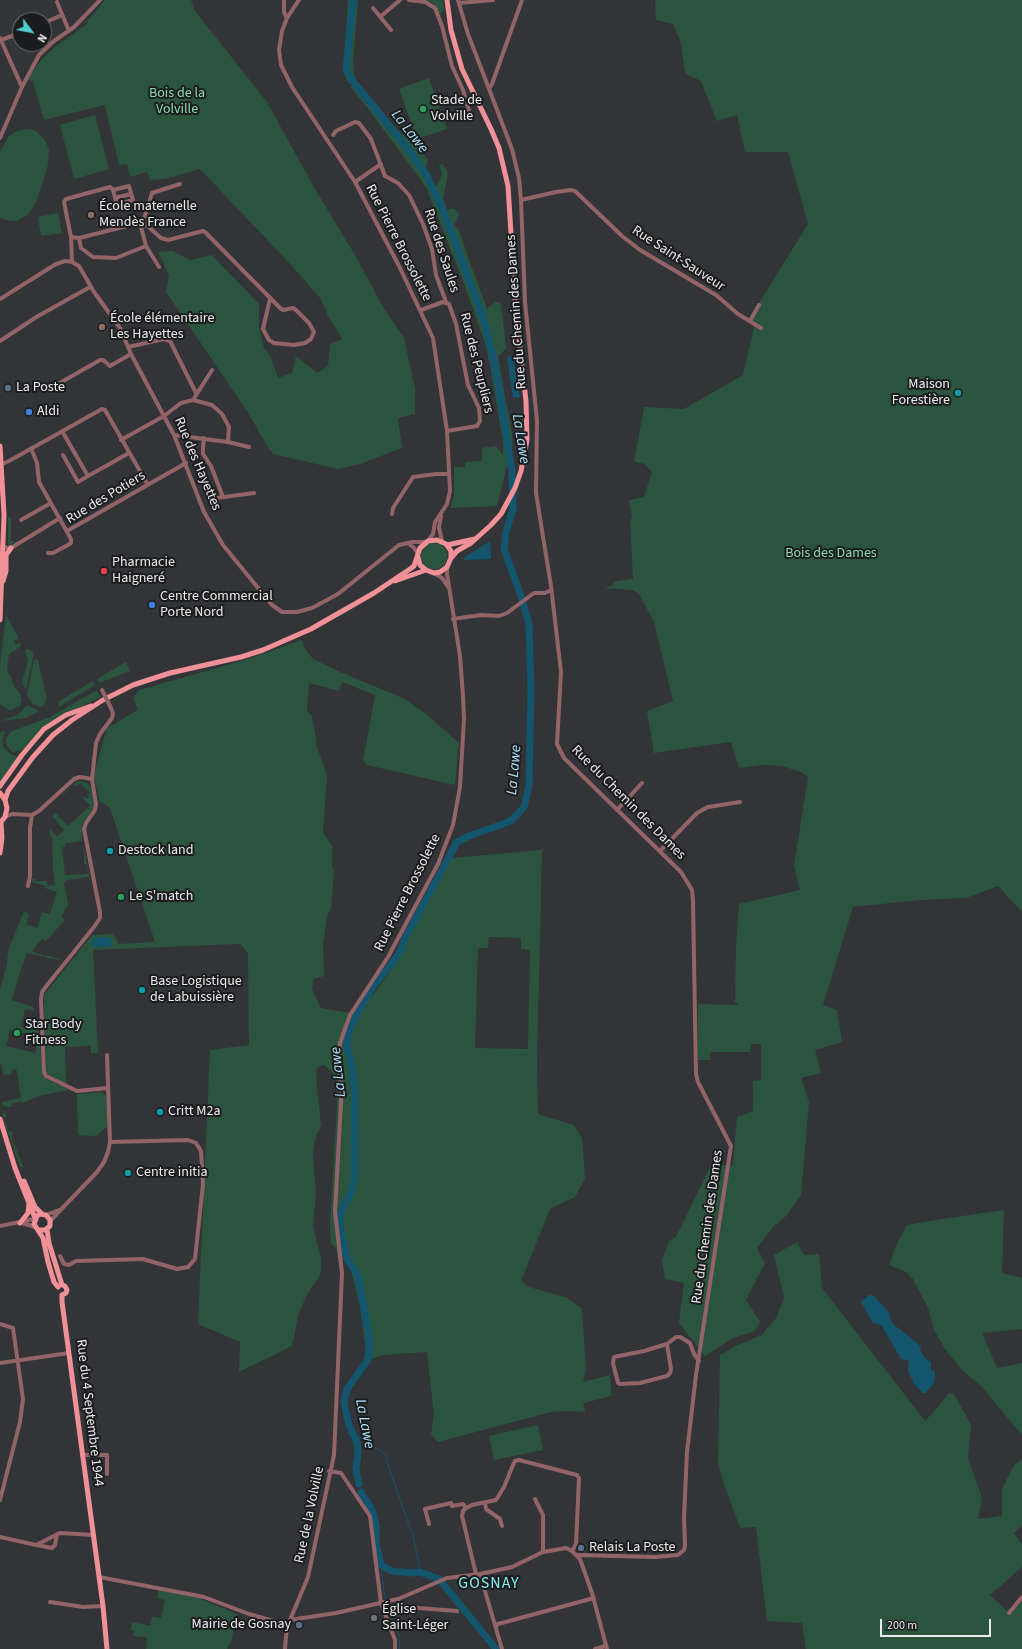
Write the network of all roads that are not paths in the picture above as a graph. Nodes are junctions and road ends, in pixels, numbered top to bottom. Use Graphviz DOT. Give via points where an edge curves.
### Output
graph roads {
  1 [pos="100,0"];
  2 [pos="284,0"];
  3 [pos="299,0"];
  4 [pos="400,0"];
  5 [pos="409,0"];
  6 [pos="447,0"];
  7 [pos="493,0"];
  8 [pos="522,0"];
  9 [pos="57,2"];
  10 [pos="459,2"];
  11 [pos="373,8"];
  12 [pos="62,15"];
  13 [pos="380,17"];
  14 [pos="287,18"];
  15 [pos="52,19"];
  16 [pos="391,30"];
  17 [pos="69,31"];
  18 [pos="12,35"];
  19 [pos="0,39"];
  20 [pos="22,87"];
  21 [pos="489,88"];
  22 [pos="468,111"];
  23 [pos="333,135"];
  24 [pos="0,138"];
  25 [pos="381,164"];
  26 [pos="355,182"];
  27 [pos="180,184"];
  28 [pos="111,188"];
  29 [pos="521,200"];
  30 [pos="141,222"];
  31 [pos="71,237"];
  32 [pos="79,238"];
  33 [pos="146,246"];
  34 [pos="72,262"];
  35 [pos="159,267"];
  36 [pos="90,286"];
  37 [pos="0,299"];
  38 [pos="270,299"];
  39 [pos="446,302"];
  40 [pos="759,305"];
  41 [pos="421,310"];
  42 [pos="750,321"];
  43 [pos="761,328"];
  44 [pos="0,341"];
  45 [pos="128,347"];
  46 [pos="131,354"];
  47 [pos="212,370"];
  48 [pos="58,384"];
  49 [pos="196,393"];
  50 [pos="193,400"];
  51 [pos="164,416"];
  52 [pos="62,431"];
  53 [pos="447,431"];
  54 [pos="174,435"];
  55 [pos="204,438"];
  56 [pos="121,440"];
  57 [pos="228,442"];
  58 [pos="0,446"];
  59 [pos="249,447"];
  60 [pos="31,448"];
  61 [pos="0,452"];
  62 [pos="128,452"];
  63 [pos="63,455"];
  64 [pos="186,463"];
  65 [pos="2,464"];
  66 [pos="449,474"];
  67 [pos="88,476"];
  68 [pos="3,477"];
  69 [pos="148,485"];
  70 [pos="254,493"];
  71 [pos="0,496"];
  72 [pos="223,497"];
  73 [pos="209,499"];
  74 [pos="51,503"];
  75 [pos="392,514"];
  76 [pos="441,514"];
  77 [pos="60,518"];
  78 [pos="21,520"];
  79 [pos="67,532"];
  80 [pos="475,539"];
  81 [pos="442,541"];
  82 [pos="427,542"];
  83 [pos="408,543"];
  84 [pos="447,545"];
  85 [pos="1,547"];
  86 [pos="11,548"];
  87 [pos="48,553"];
  88 [pos="418,556"];
  89 [pos="451,558"];
  90 [pos="447,567"];
  91 [pos="426,570"];
  92 [pos="434,573"];
  93 [pos="2,582"];
  94 [pos="391,583"];
  95 [pos="449,589"];
  96 [pos="552,590"];
  97 [pos="453,619"];
  98 [pos="0,620"];
  99 [pos="102,690"];
  100 [pos="94,705"];
  101 [pos="92,779"];
  102 [pos="642,783"];
  103 [pos="0,786"];
  104 [pos="0,793"];
  105 [pos="5,800"];
  106 [pos="740,802"];
  107 [pos="7,808"];
  108 [pos="617,810"];
  109 [pos="19,814"];
  110 [pos="32,815"];
  111 [pos="5,817"];
  112 [pos="0,823"];
  113 [pos="0,851"];
  114 [pos="660,851"];
  115 [pos="28,886"];
  116 [pos="107,1055"];
  117 [pos="108,1088"];
  118 [pos="0,1119"];
  119 [pos="110,1142"];
  120 [pos="15,1163"];
  121 [pos="26,1196"];
  122 [pos="61,1209"];
  123 [pos="44,1215"];
  124 [pos="35,1219"];
  125 [pos="50,1222"];
  126 [pos="20,1223"];
  127 [pos="0,1226"];
  128 [pos="37,1229"];
  129 [pos="47,1229"];
  130 [pos="60,1256"];
  131 [pos="60,1286"];
  132 [pos="62,1295"];
  133 [pos="0,1324"];
  134 [pos="667,1344"];
  135 [pos="69,1353"];
  136 [pos="18,1360"];
  137 [pos="699,1361"];
  138 [pos="0,1363"];
  139 [pos="337,1405"];
  140 [pos="82,1455"];
  141 [pos="329,1471"];
  142 [pos="107,1474"];
  143 [pos="535,1499"];
  144 [pos="0,1500"];
  145 [pos="485,1503"];
  146 [pos="466,1508"];
  147 [pos="429,1524"];
  148 [pos="502,1526"];
  149 [pos="57,1534"];
  150 [pos="93,1535"];
  151 [pos="0,1537"];
  152 [pos="36,1545"];
  153 [pos="572,1551"];
  154 [pos="543,1552"];
  155 [pos="578,1555"];
  156 [pos="478,1574"];
  157 [pos="99,1577"];
  158 [pos="1022,1597"];
  159 [pos="594,1598"];
  160 [pos="398,1599"];
  161 [pos="50,1602"];
  162 [pos="385,1602"];
  163 [pos="103,1606"];
  164 [pos="457,1611"];
  165 [pos="1009,1613"];
  166 [pos="290,1620"];
  167 [pos="287,1625"];
  168 [pos="496,1626"];
  169 [pos="607,1648"];
  170 [pos="107,1649"];
  171 [pos="285,1649"];
  172 [pos="395,1649"];
  173 [pos="502,1649"];
  174 [pos="596,1649"];
  1 -- 17 [label="street"];
  2 -- 14 [label="street, Rue Pierre Brossolette"];
  3 -- 14 [label="street"];
  4 -- 13 [label="street"];
  5 -- 22 [label="street" via="425,2 435,8"];
  6 -- 80 [label="main road" via="450,30 462,69 499,148 508,186 516,313 527,414 521,471 515,488 508,503 491,525"];
  7 -- 10 [label="street"];
  8 -- 21 [label="street"];
  9 -- 12 [label="street"];
  10 -- 21 [label="street, Rue du Chemin des Dames" via="468,34"];
  11 -- 13 [label="street"];
  12 -- 15 [label="street"];
  12 -- 17 [label="street"];
  13 -- 16 [label="street"];
  14 -- 26 [label="street, Rue Pierre Brossolette" via="279,50 287,80"];
  17 -- 20 [label="street" via="39,55"];
  18 -- 19 [label="street"];
  19 -- 20 [label="street"];
  20 -- 24 [label="street"];
  21 -- 29 [label="street, Rue du Chemin des Dames" via="515,159"];
  23 -- 25 [label="street" via="355,122 359,123 372,139"];
  25 -- 26 [label="street"];
  25 -- 39 [label="street, Rue des Saules" via="387,178 402,187 414,203 432,249 436,275"];
  26 -- 41 [label="street, Rue Pierre Brossolette"];
  27 -- 30 [label="street" via="152,193"];
  28 -- 28 [label="street" via="117,205 133,200 129,186"];
  28 -- 31 [label="street" via="64,202"];
  29 -- 42 [label="street, Rue Saint-Sauveur" via="556,192 575,191 640,250 716,295"];
  29 -- 96 [label="street, Rue du Chemin des Dames" via="525,302 537,421 536,493"];
  30 -- 32 [label="street"];
  30 -- 33 [label="street"];
  30 -- 38 [label="street" via="161,238 168,240 205,232"];
  31 -- 32 [label="street"];
  31 -- 34 [label="street"];
  32 -- 33 [label="street" via="81,248 93,257 116,258"];
  33 -- 35 [label="street"];
  34 -- 36 [label="street, Rue des Hayettes" via="79,266"];
  34 -- 37 [label="street" via="56,264"];
  36 -- 44 [label="street"];
  36 -- 45 [label="street, Rue des Hayettes" via="114,317"];
  38 -- 38 [label="street" via="283,310 293,308 309,322 314,332 311,339 306,343 294,345 269,340 263,329"];
  39 -- 41 [label="street, Rue des Peupliers"];
  39 -- 53 [label="street, Rue des Peupliers" via="456,324 468,385 479,408 480,421 474,427"];
  40 -- 42 [label="street"];
  41 -- 53 [label="street, Rue Pierre Brossolette" via="434,338"];
  42 -- 43 [label="street, Rue Saint-Sauveur"];
  45 -- 46 [label="street, Rue des Hayettes"];
  45 -- 49 [label="street" via="166,338 170,341"];
  46 -- 48 [label="street" via="110,366 100,360"];
  46 -- 51 [label="street, Rue des Hayettes"];
  47 -- 49 [label="street"];
  49 -- 50 [label="street"];
  50 -- 51 [label="street" via="181,403"];
  50 -- 57 [label="street" via="212,405 222,414 229,427"];
  51 -- 54 [label="street, Rue des Hayettes"];
  51 -- 56 [label="street"];
  52 -- 56 [label="street" via="100,409 105,410"];
  52 -- 60 [label="street"];
  52 -- 67 [label="street"];
  53 -- 66 [label="street, Rue Pierre Brossolette"];
  54 -- 55 [label="street"];
  54 -- 64 [label="street, Rue des Hayettes"];
  55 -- 57 [label="street"];
  55 -- 72 [label="street" via="204,454"];
  56 -- 62 [label="street"];
  57 -- 59 [label="street"];
  58 -- 61 [label="main road"];
  60 -- 65 [label="street"];
  60 -- 74 [label="street" via="37,463 39,482"];
  61 -- 65 [label="main road"];
  62 -- 67 [label="street"];
  62 -- 69 [label="street"];
  63 -- 67 [label="street" via="78,482"];
  64 -- 69 [label="street, Rue des Potiers"];
  64 -- 83 [label="street, Rue des Hayettes" via="204,512 223,545 272,605 282,612 312,608 338,594 400,545"];
  65 -- 68 [label="main road"];
  66 -- 75 [label="street" via="413,477 393,508"];
  66 -- 76 [label="street, Rue Pierre Brossolette" via="449,498"];
  68 -- 71 [label="street"];
  68 -- 85 [label="main road"];
  69 -- 79 [label="street, Rue des Potiers"];
  70 -- 72 [label="street"];
  72 -- 73 [label="street"];
  74 -- 77 [label="street"];
  74 -- 78 [label="street"];
  76 -- 81 [label="street, Rue Pierre Brossolette" via="438,528"];
  76 -- 82 [label="street, Rue Pierre Brossolette"];
  77 -- 79 [label="street"];
  77 -- 86 [label="street"];
  79 -- 87 [label="street, Rue des Potiers" via="71,543"];
  80 -- 84 [label="main road"];
  80 -- 89 [label="main road"];
  81 -- 82 [label="main road"];
  81 -- 84 [label="main road"];
  82 -- 83 [label="street, Rue des Hayettes"];
  82 -- 88 [label="main road" via="420,548"];
  83 -- 88 [label="street"];
  84 -- 89 [label="main road" via="451,551"];
  85 -- 86 [label="street"];
  85 -- 93 [label="main road"];
  86 -- 93 [label="main road" via="6,555 5,576"];
  88 -- 91 [label="main road" via="420,564"];
  88 -- 94 [label="main road" via="414,566"];
  89 -- 90 [label="main road"];
  90 -- 92 [label="main road"];
  90 -- 95 [label="street, Rue Pierre Brossolette"];
  91 -- 92 [label="main road"];
  91 -- 94 [label="main road"];
  92 -- 95 [label="street" via="442,578"];
  93 -- 98 [label="main road"];
  94 -- 100 [label="main road" via="311,629 262,650 133,685"];
  95 -- 97 [label="street, Rue Pierre Brossolette"];
  96 -- 97 [label="street" via="534,593 499,616 481,615"];
  96 -- 108 [label="street, Rue du Chemin des Dames" via="561,672 557,744 564,758"];
  97 -- 139 [label="street, Rue Pierre Brossolette" via="460,656 464,720 460,786 453,825 438,864 414,911 350,1015 340,1043 338,1063 342,1085 336,1224 342,1273"];
  99 -- 101 [label="street, bridge" via="113,712 112,718 96,743"];
  100 -- 103 [label="main road" via="66,715 44,730 17,761"];
  100 -- 105 [label="main road" via="60,729 41,748 8,791"];
  101 -- 110 [label="street" via="74,779"];
  101 -- 117 [label="street" via="96,804 84,829 100,916 42,992 40,1000 44,1072 49,1079 77,1091"];
  102 -- 108 [label="street"];
  104 -- 105 [label="main road"];
  105 -- 107 [label="main road"];
  106 -- 114 [label="street" via="708,807 697,813"];
  107 -- 109 [label="street"];
  107 -- 111 [label="main road"];
  108 -- 114 [label="street, Rue du Chemin des Dames"];
  109 -- 110 [label="street"];
  109 -- 111 [label="street"];
  110 -- 115 [label="street"];
  111 -- 112 [label="main road"];
  112 -- 113 [label="main road"];
  114 -- 137 [label="street, Rue du Chemin des Dames" via="681,872 692,890 696,1074 731,1146"];
  116 -- 117 [label="street"];
  117 -- 119 [label="street"];
  118 -- 120 [label="main road"];
  119 -- 122 [label="street" via="101,1167"];
  119 -- 130 [label="street" via="188,1140 196,1143 201,1151 203,1184 195,1259 188,1267 177,1269 143,1259 76,1261 69,1265 64,1264"];
  120 -- 121 [label="main road"];
  120 -- 123 [label="main road" via="35,1207"];
  121 -- 124 [label="main road"];
  121 -- 126 [label="main road" via="29,1211"];
  122 -- 123 [label="street"];
  122 -- 125 [label="street"];
  123 -- 124 [label="main road"];
  123 -- 125 [label="main road"];
  124 -- 126 [label="street"];
  124 -- 128 [label="main road"];
  125 -- 129 [label="main road"];
  126 -- 127 [label="street"];
  126 -- 128 [label="street"];
  128 -- 129 [label="main road"];
  128 -- 131 [label="main road" via="43,1238 54,1282"];
  129 -- 131 [label="main road"];
  131 -- 132 [label="main road" via="58,1292"];
  131 -- 132 [label="main road" via="66,1286 67,1289"];
  132 -- 135 [label="main road, Rue du 4 Septembre 1944"];
  133 -- 136 [label="street" via="13,1328"];
  134 -- 134 [label="street" via="671,1369 667,1376 640,1383 618,1383 613,1363 614,1356"];
  134 -- 137 [label="street" via="676,1337 685,1339 690,1343"];
  135 -- 136 [label="street"];
  135 -- 140 [label="main road, Rue du 4 Septembre 1944"];
  136 -- 138 [label="street"];
  136 -- 144 [label="street" via="23,1399 20,1422"];
  137 -- 155 [label="street, Rue du Chemin des Dames" via="687,1452 684,1550 678,1555 655,1557"];
  139 -- 141 [label="street, Rue de la Volville" via="334,1455"];
  140 -- 142 [label="street" via="107,1455"];
  140 -- 150 [label="main road, Rue du 4 Septembre 1944"];
  141 -- 162 [label="street" via="341,1473 365,1507 371,1521 372,1546"];
  141 -- 166 [label="street, Rue de la Volville" via="308,1577"];
  143 -- 154 [label="street" via="543,1515"];
  145 -- 146 [label="street"];
  145 -- 148 [label="street" via="486,1509 500,1519"];
  145 -- 153 [label="street" via="496,1500 515,1461 577,1475 579,1478 576,1544"];
  146 -- 147 [label="street" via="463,1504 452,1506 451,1503 425,1509"];
  146 -- 156 [label="street" via="462,1516"];
  149 -- 150 [label="street"];
  149 -- 152 [label="street"];
  149 -- 152 [label="street" via="52,1548"];
  150 -- 157 [label="main road, Rue du 4 Septembre 1944"];
  151 -- 152 [label="street"];
  153 -- 154 [label="street" via="566,1548"];
  153 -- 155 [label="street"];
  154 -- 156 [label="street" via="512,1567"];
  155 -- 159 [label="street"];
  156 -- 160 [label="street" via="441,1581"];
  156 -- 168 [label="street"];
  157 -- 163 [label="main road, Rue du 4 Septembre 1944"];
  157 -- 167 [label="street" via="204,1597"];
  158 -- 165 [label="street"];
  159 -- 168 [label="street"];
  159 -- 169 [label="street"];
  160 -- 162 [label="street"];
  160 -- 164 [label="street" via="399,1604 405,1607"];
  161 -- 163 [label="street" via="83,1607"];
  162 -- 166 [label="street"];
  162 -- 172 [label="street"];
  163 -- 170 [label="main road, Rue du 4 Septembre 1944"];
  166 -- 167 [label="street, Rue de la Volville"];
  167 -- 171 [label="street"];
  168 -- 173 [label="street"];
  169 -- 174 [label="street"];
}
